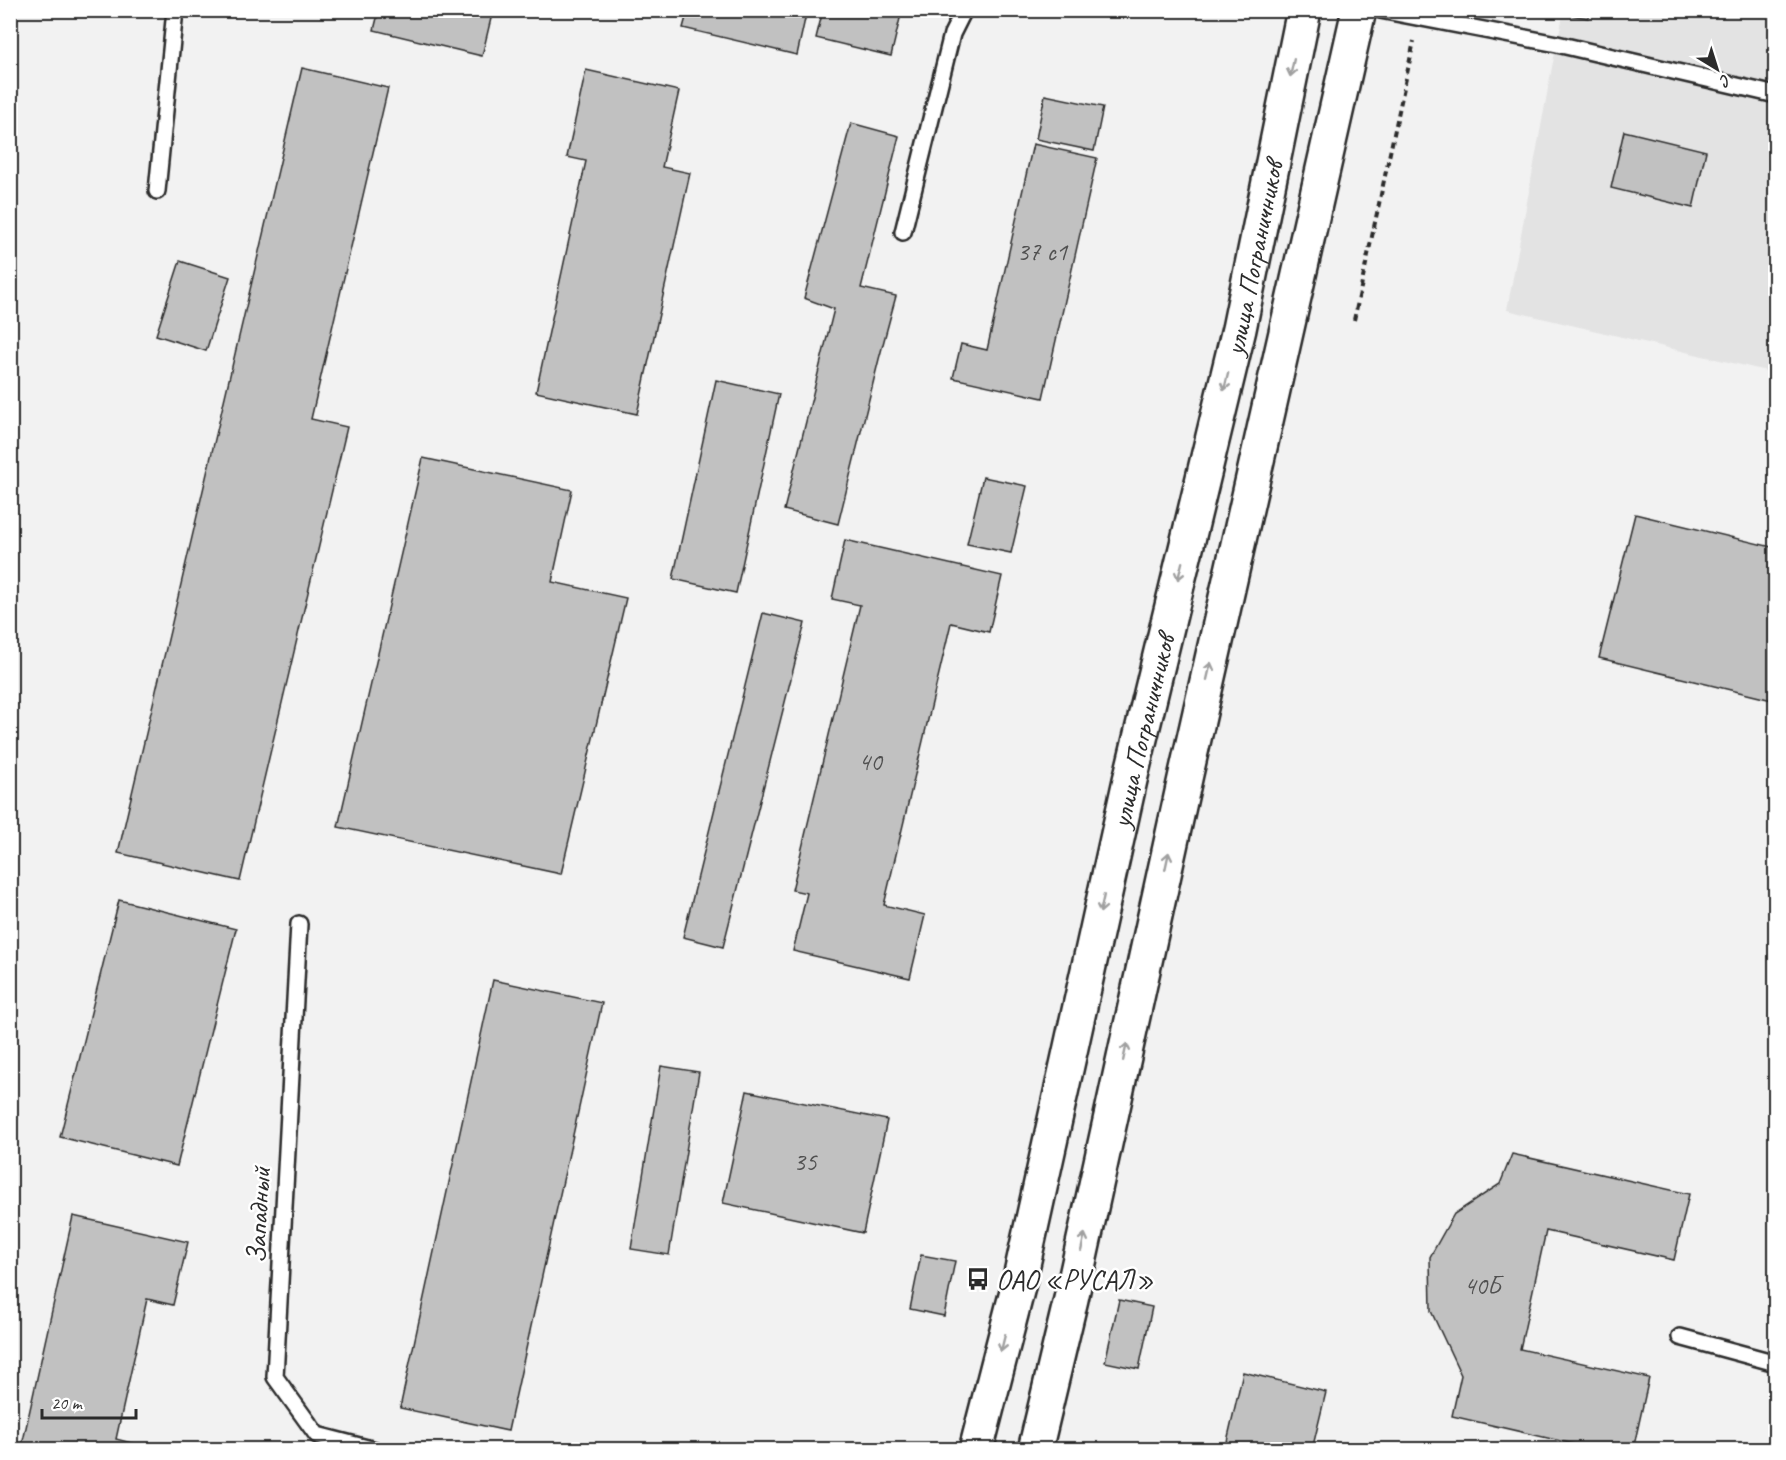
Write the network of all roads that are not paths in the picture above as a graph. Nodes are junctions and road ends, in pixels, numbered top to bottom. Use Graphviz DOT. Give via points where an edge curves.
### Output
graph roads {
  1 [pos="176,10"];
  2 [pos="964,10"];
  3 [pos="1359,10"];
  4 [pos="1380,10"];
  5 [pos="1298,12"];
  6 [pos="1776,95"];
  7 [pos="157,191"];
  8 [pos="903,232"];
  9 [pos="299,924"];
  10 [pos="1680,1337"];
  11 [pos="1776,1363"];
  12 [pos="375,1449"];
  13 [pos="976,1449"];
  14 [pos="1035,1449"];
  1 -- 7 [label="lane"];
  2 -- 8 [label="lane" via="952,34"];
  14 -- 3 [label="main road, улица Пограничников, one-way"];
  4 -- 6 [label="lane" via="1557,44"];
  5 -- 13 [label="main road, улица Пограничников, one-way" via="1239,329 1130,780 1018,1287"];
  9 -- 12 [label="lane, Западный" via="274,1377 317,1435"];
  10 -- 11 [label="lane"];
}
